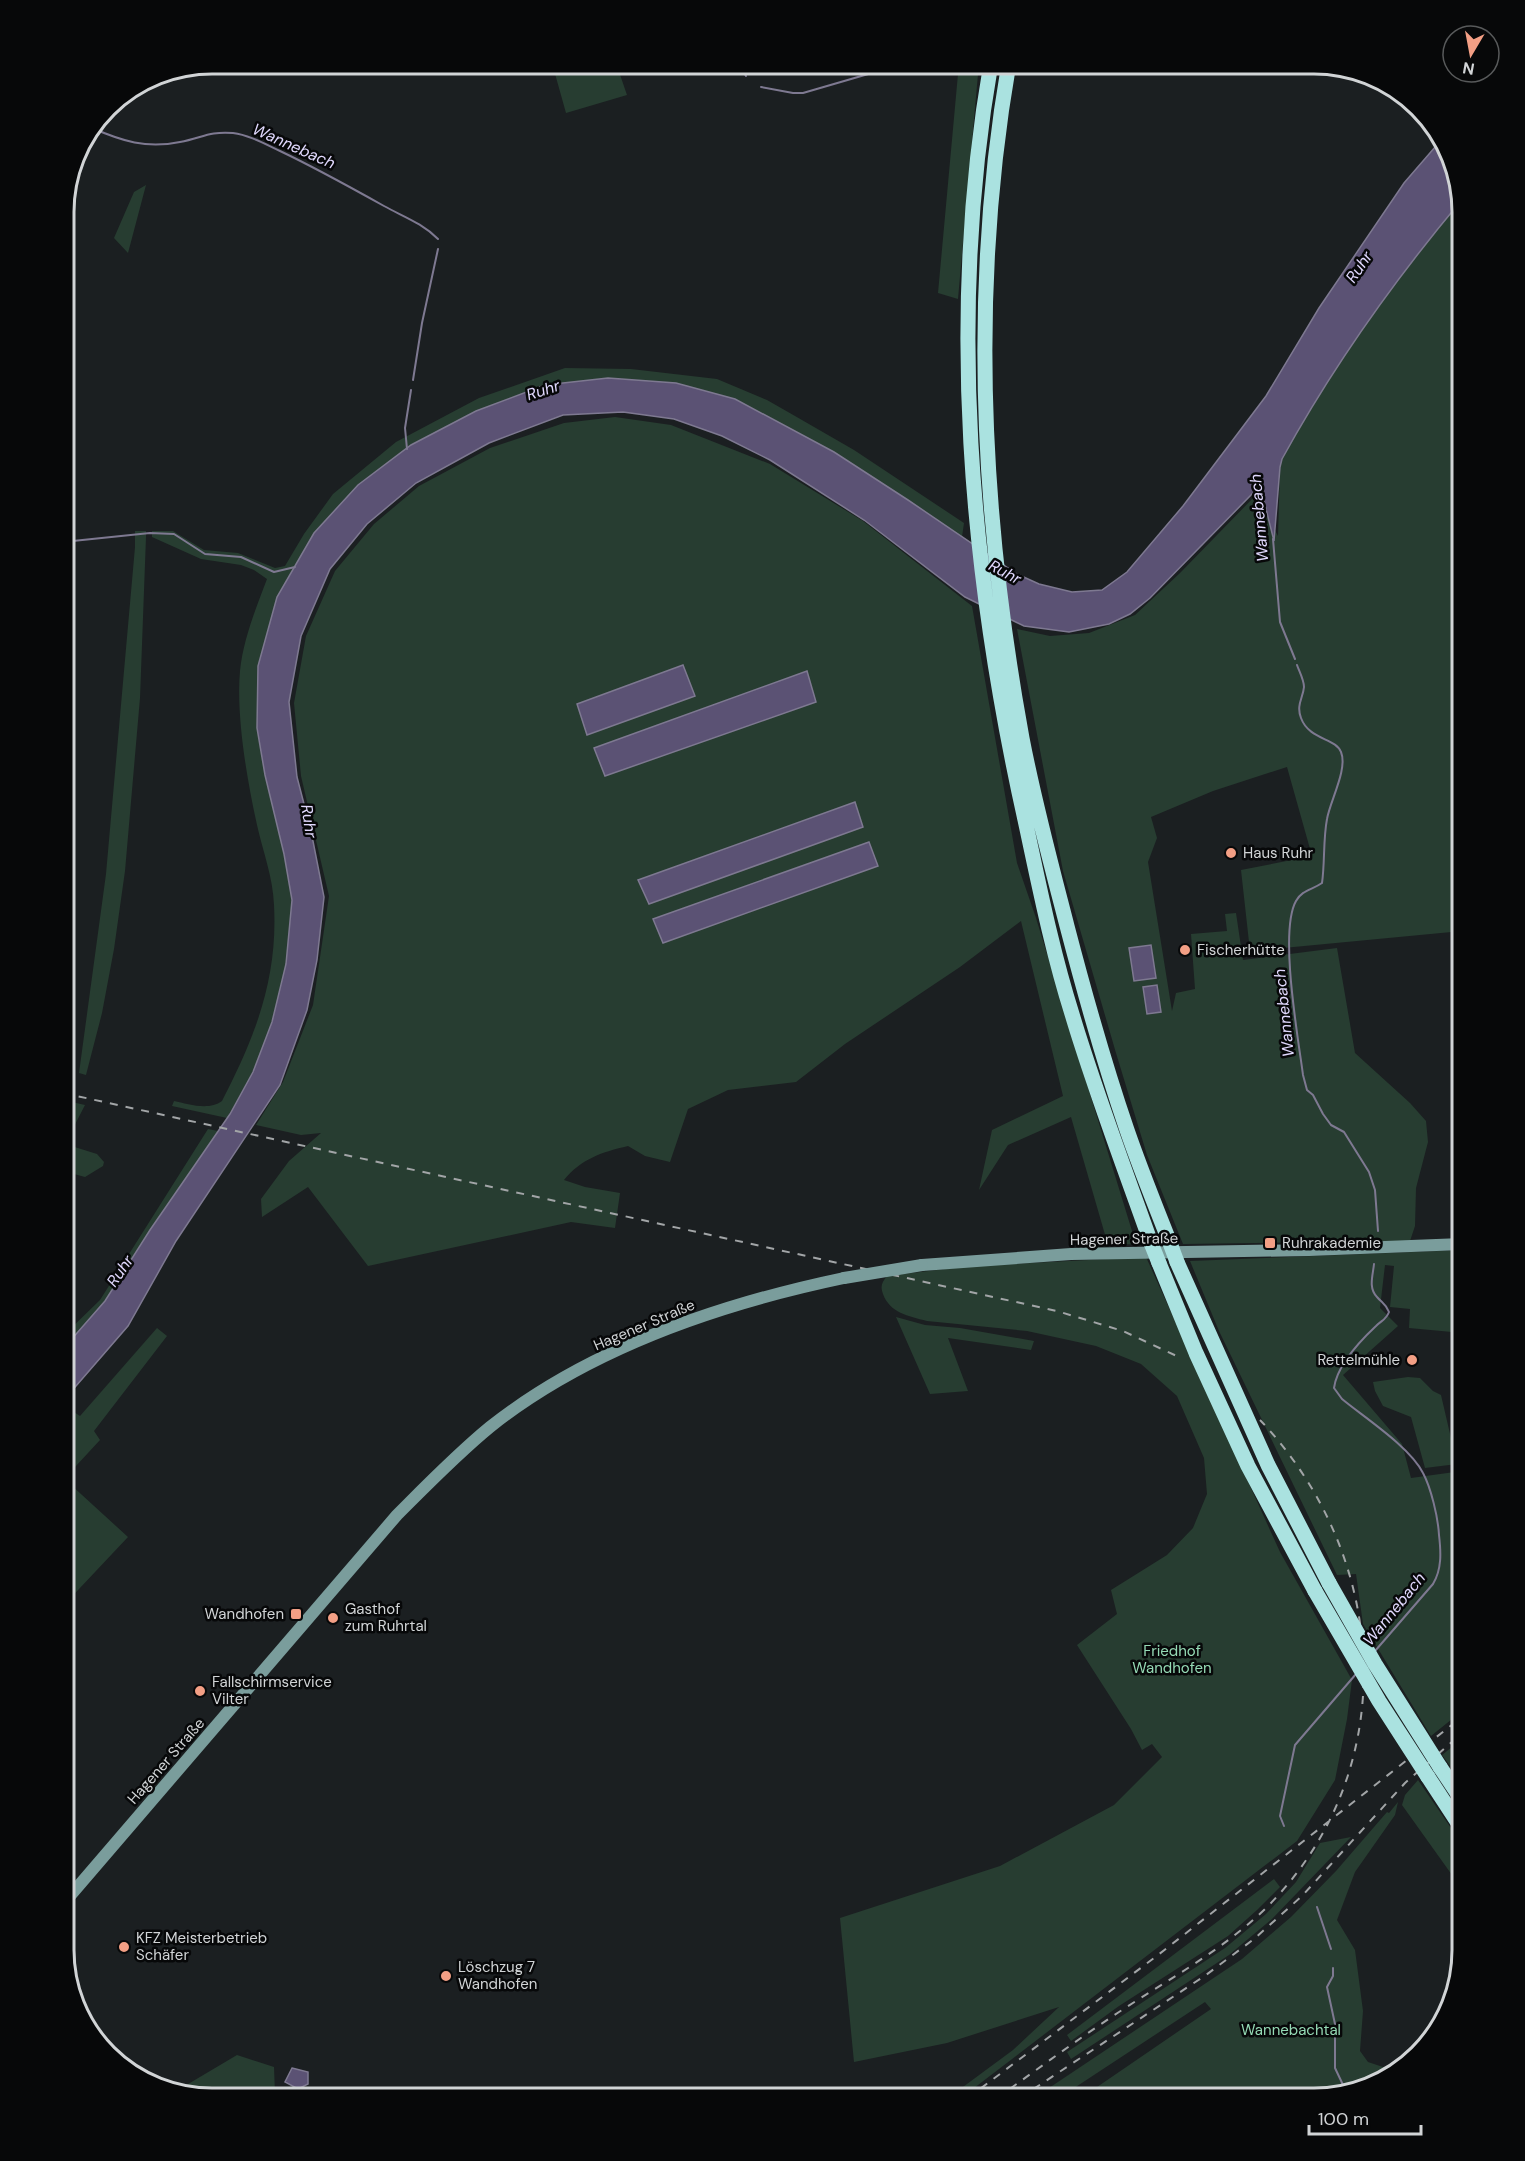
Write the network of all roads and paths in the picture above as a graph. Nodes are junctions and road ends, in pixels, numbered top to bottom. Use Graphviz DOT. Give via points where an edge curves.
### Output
graph roads {
  1 [pos="990,74"];
  2 [pos="1007,74"];
  3 [pos="1452,1245"];
  4 [pos="1452,1785"];
  5 [pos="1452,1813"];
  6 [pos="74,1891"];
  1 -- 5 [label="highway, bridge" via="973,201 968,298 970,442 985,603 1005,730 1071,1012 1158,1263 1248,1466 1379,1701"];
  2 -- 4 [label="highway, bridge" via="995,153 985,298 987,452 998,576 1022,739 1053,872 1127,1130 1177,1262 1268,1465 1329,1583"];
  3 -- 6 [label="main road, Hagener Straße, bridge" via="1071,1254 922,1265 756,1299 674,1326 588,1365 492,1426 397,1515"];
}
